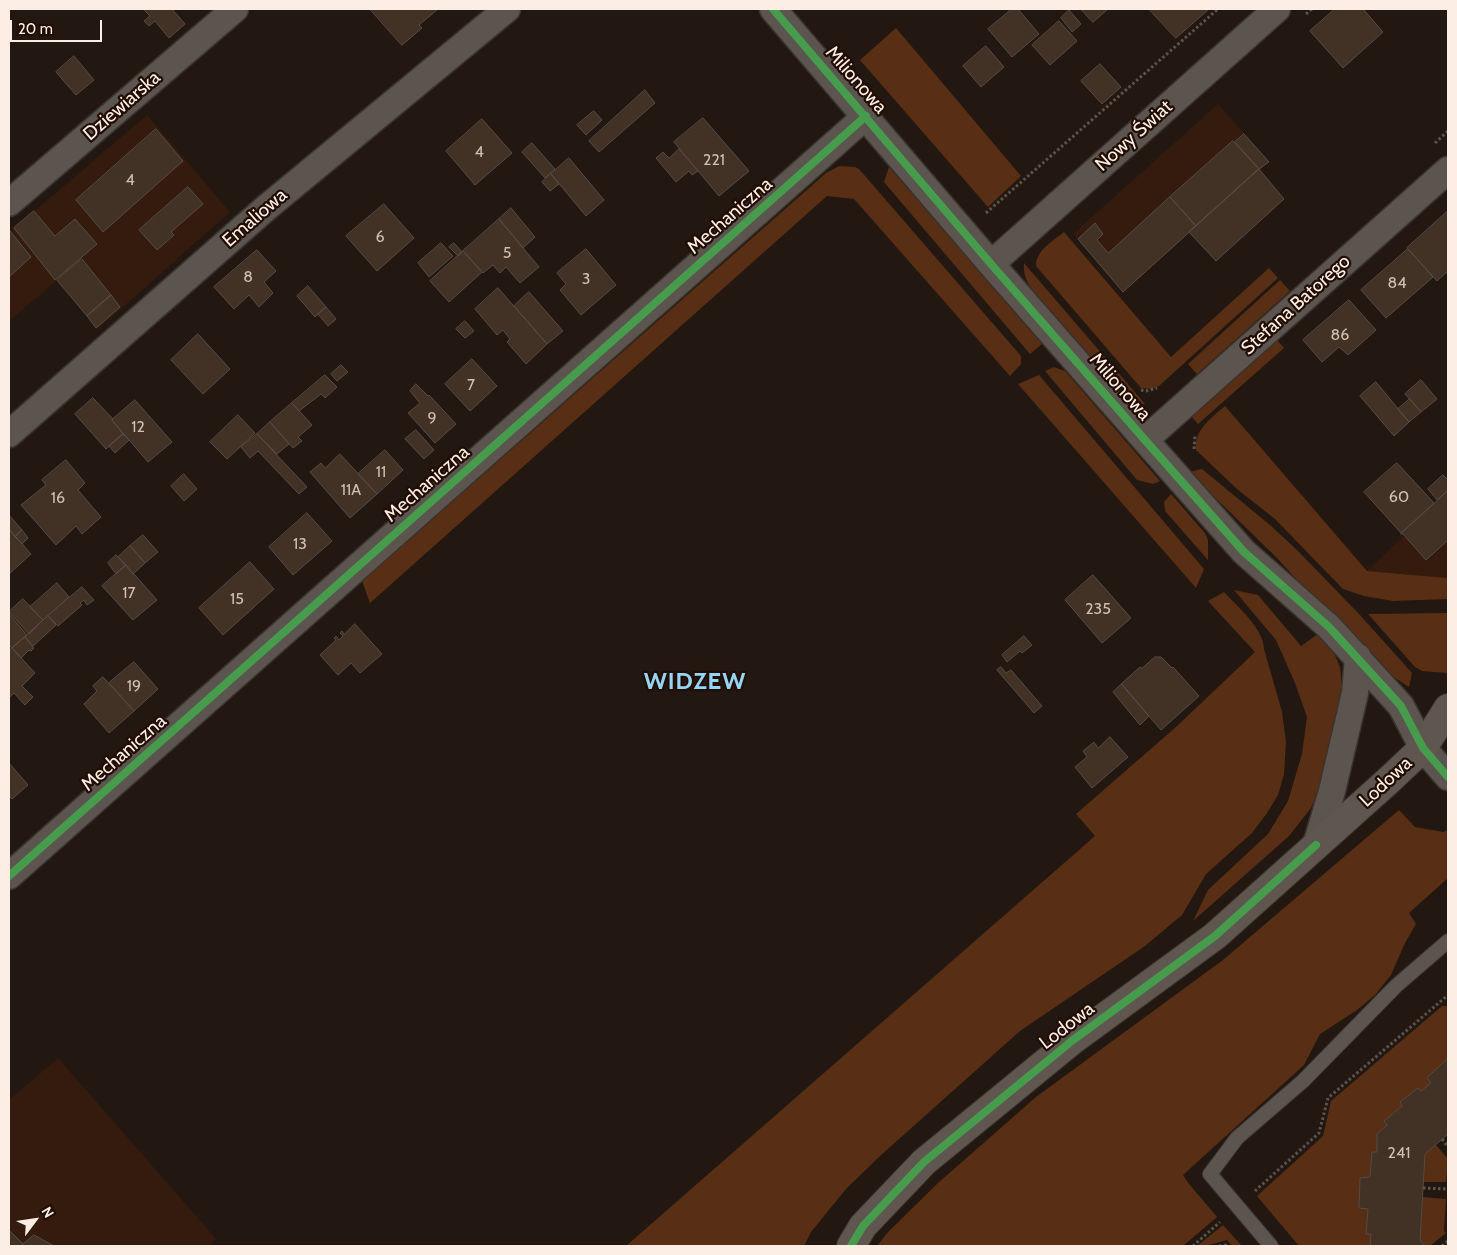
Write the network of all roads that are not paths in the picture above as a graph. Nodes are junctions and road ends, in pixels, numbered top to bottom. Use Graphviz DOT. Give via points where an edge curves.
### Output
graph roads {
  1 [pos="234,9"];
  2 [pos="507,9"];
  3 [pos="773,9"];
  4 [pos="1277,9"];
  5 [pos="866,116"];
  6 [pos="1448,170"];
  7 [pos="9,203"];
  8 [pos="991,264"];
  9 [pos="9,434"];
  10 [pos="1144,440"];
  11 [pos="1358,657"];
  12 [pos="1448,708"];
  13 [pos="1423,748"];
  14 [pos="1448,777"];
  15 [pos="1316,845"];
  16 [pos="9,876"];
  17 [pos="1448,941"];
  18 [pos="851,1246"];
  19 [pos="1271,1246"];
  1 -- 7 [label="street, Dziewiarska"];
  2 -- 9 [label="street, Emaliowa" via="266,208"];
  3 -- 5 [label="street, Milionowa"];
  4 -- 8 [label="street, Nowy Świat"];
  5 -- 8 [label="street, Milionowa"];
  5 -- 16 [label="street, Mechaniczna"];
  6 -- 10 [label="street, Stefana Batorego"];
  8 -- 10 [label="street, Milionowa"];
  10 -- 11 [label="street, Milionowa" via="1244,552"];
  11 -- 13 [label="street, Milionowa" via="1401,706"];
  11 -- 15 [label="street" via="1355,693"];
  12 -- 13 [label="street, Lodowa"];
  13 -- 14 [label="street, Milionowa"];
  13 -- 15 [label="street, Lodowa"];
  15 -- 18 [label="street, Lodowa" via="1215,936 1073,1040 924,1162 863,1226"];
  17 -- 19 [label="lane" via="1396,986 1303,1081 1237,1138 1210,1174"];
}
